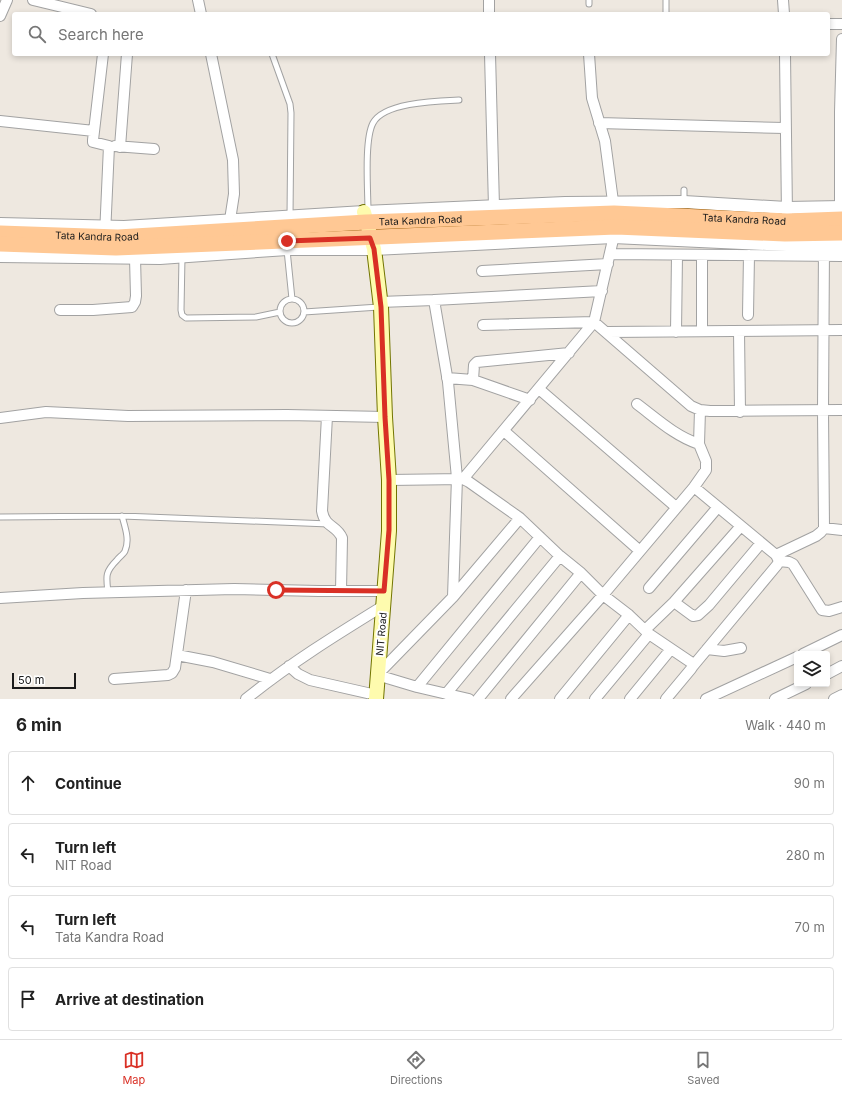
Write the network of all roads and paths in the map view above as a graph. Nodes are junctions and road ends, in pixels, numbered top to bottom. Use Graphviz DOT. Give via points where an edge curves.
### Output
graph roads {
  1 [pos="6,0"];
  2 [pos="33,0"];
  3 [pos="198,0"];
  4 [pos="489,0"];
  5 [pos="666,0"];
  6 [pos="783,0"];
  7 [pos="83,12"];
  8 [pos="201,12"];
  9 [pos="489,12"];
  10 [pos="666,12"];
  11 [pos="784,12"];
  12 [pos="0,16"];
  13 [pos="830,24"];
  14 [pos="842,24"];
  15 [pos="842,39"];
  16 [pos="103,56"];
  17 [pos="128,56"];
  18 [pos="211,56"];
  19 [pos="273,56"];
  20 [pos="490,56"];
  21 [pos="589,56"];
  22 [pos="784,56"];
  23 [pos="459,100"];
  24 [pos="841,117"];
  25 [pos="0,121"];
  26 [pos="599,123"];
  27 [pos="785,128"];
  28 [pos="94,131"];
  29 [pos="109,146"];
  30 [pos="120,147"];
  31 [pos="154,149"];
  32 [pos="841,211"];
  33 [pos="495,212"];
  34 [pos="787,214"];
  35 [pos="290,216"];
  36 [pos="366,216"];
  37 [pos="230,220"];
  38 [pos="614,220"];
  39 [pos="0,224"];
  40 [pos="19,229"];
  41 [pos="105,231"];
  42 [pos="0,233"];
  43 [pos="842,233"];
  44 [pos="372,243"];
  45 [pos="0,244"];
  46 [pos="287,245"];
  47 [pos="842,245"];
  48 [pos="824,250"];
  49 [pos="677,255"];
  50 [pos="702,255"];
  51 [pos="749,255"];
  52 [pos="0,256"];
  53 [pos="842,256"];
  54 [pos="182,257"];
  55 [pos="135,258"];
  56 [pos="609,259"];
  57 [pos="482,270"];
  58 [pos="602,291"];
  59 [pos="292,299"];
  60 [pos="434,300"];
  61 [pos="381,304"];
  62 [pos="60,310"];
  63 [pos="280,312"];
  64 [pos="304,312"];
  65 [pos="748,315"];
  66 [pos="594,322"];
  67 [pos="483,325"];
  68 [pos="824,330"];
  69 [pos="842,330"];
  70 [pos="702,331"];
  71 [pos="739,331"];
  72 [pos="608,332"];
  73 [pos="676,332"];
  74 [pos="568,353"];
  75 [pos="447,378"];
  76 [pos="473,380"];
  77 [pos="539,389"];
  78 [pos="530,400"];
  79 [pos="637,404"];
  80 [pos="700,410"];
  81 [pos="842,410"];
  82 [pos="823,411"];
  83 [pos="740,412"];
  84 [pos="327,416"];
  85 [pos="385,417"];
  86 [pos="0,418"];
  87 [pos="504,431"];
  88 [pos="699,444"];
  89 [pos="460,479"];
  90 [pos="389,480"];
  91 [pos="694,487"];
  92 [pos="676,507"];
  93 [pos="718,507"];
  94 [pos="122,516"];
  95 [pos="0,517"];
  96 [pos="520,518"];
  97 [pos="329,524"];
  98 [pos="741,526"];
  99 [pos="824,528"];
  100 [pos="842,530"];
  101 [pos="540,537"];
  102 [pos="761,543"];
  103 [pos="640,551"];
  104 [pos="560,556"];
  105 [pos="777,558"];
  106 [pos="581,573"];
  107 [pos="649,588"];
  108 [pos="186,590"];
  109 [pos="341,591"];
  110 [pos="384,591"];
  111 [pos="108,592"];
  112 [pos="604,595"];
  113 [pos="453,597"];
  114 [pos="0,598"];
  115 [pos="674,602"];
  116 [pos="383,606"];
  117 [pos="842,607"];
  118 [pos="629,615"];
  119 [pos="647,632"];
  120 [pos="842,635"];
  121 [pos="740,648"];
  122 [pos="671,649"];
  123 [pos="707,649"];
  124 [pos="809,651"];
  125 [pos="177,655"];
  126 [pos="794,658"];
  127 [pos="289,666"];
  128 [pos="693,666"];
  129 [pos="842,666"];
  130 [pos="830,672"];
  131 [pos="378,675"];
  132 [pos="114,679"];
  133 [pos="270,679"];
  134 [pos="800,687"];
  135 [pos="417,688"];
  136 [pos="446,694"];
  137 [pos="842,695"];
  138 [pos="376,697"];
  139 [pos="248,698"];
  140 [pos="469,699"];
  141 [pos="478,699"];
  142 [pos="511,699"];
  143 [pos="560,699"];
  144 [pos="595,699"];
  145 [pos="630,699"];
  146 [pos="666,699"];
  147 [pos="706,699"];
  148 [pos="775,699"];
  149 [pos="834,699"];
  1 -- 12 [label="street"];
  2 -- 7 [label="street"];
  3 -- 8 [label="street"];
  4 -- 9 [label="street"];
  5 -- 10 [label="lane"];
  6 -- 11 [label="street"];
  13 -- 14 [label="street"];
  15 -- 24 [label="street"];
  16 -- 28 [label="street"];
  17 -- 30 [label="street"];
  18 -- 37 [label="street" via="233,160 234,194"];
  19 -- 35 [label="lane" via="291,113"];
  20 -- 33 [label="street"];
  21 -- 26 [label="street" via="592,98"];
  22 -- 27 [label="street"];
  23 -- 36 [label="lane" via="409,105 378,116 373,122 368,146"];
  24 -- 32 [label="street"];
  25 -- 28 [label="street"];
  26 -- 27 [label="street"];
  26 -- 38 [label="street" via="605,141"];
  27 -- 34 [label="street"];
  28 -- 29 [label="street" via="93,142"];
  29 -- 30 [label="street"];
  29 -- 41 [label="street"];
  30 -- 31 [label="street"];
  32 -- 34 [label="main road, Tata Kandra Road"];
  33 -- 36 [label="main road, Tata Kandra Road"];
  33 -- 38 [label="main road, Tata Kandra Road" via="565,209"];
  34 -- 38 [label="main road, Tata Kandra Road" via="684,203"];
  35 -- 36 [label="street"];
  35 -- 37 [label="street"];
  36 -- 41 [label="main road, Tata Kandra Road" via="125,236"];
  36 -- 44 [label="main road, NIT Road"];
  37 -- 41 [label="street" via="124,226"];
  38 -- 43 [label="main road, Tata Kandra Road" via="785,234"];
  38 -- 44 [label="main road, Tata Kandra Road"];
  38 -- 48 [label="street"];
  38 -- 56 [label="street"];
  39 -- 40 [label="street"];
  40 -- 41 [label="main road, Tata Kandra Road"];
  40 -- 42 [label="main road, Tata Kandra Road"];
  44 -- 46 [label="main road, Tata Kandra Road"];
  44 -- 61 [label="main road, NIT Road"];
  45 -- 46 [label="main road, Tata Kandra Road" via="116,248"];
  46 -- 54 [label="street"];
  46 -- 59 [label="lane"];
  47 -- 48 [label="street"];
  48 -- 51 [label="street"];
  48 -- 53 [label="street"];
  48 -- 68 [label="street"];
  49 -- 50 [label="street"];
  49 -- 56 [label="street"];
  49 -- 73 [label="street"];
  50 -- 51 [label="street"];
  50 -- 70 [label="street"];
  51 -- 65 [label="street"];
  52 -- 55 [label="street"];
  54 -- 55 [label="street"];
  54 -- 63 [label="lane" via="181,310 186,318 256,317"];
  55 -- 62 [label="street" via="136,296 132,307"];
  56 -- 57 [label="street"];
  56 -- 58 [label="street"];
  58 -- 60 [label="street"];
  58 -- 66 [label="street"];
  59 -- 63 [label="lane" via="282,304"];
  59 -- 64 [label="lane" via="300,302"];
  60 -- 61 [label="street"];
  60 -- 75 [label="street"];
  61 -- 64 [label="lane"];
  61 -- 85 [label="main road, NIT Road"];
  63 -- 64 [label="lane" via="283,319 290,323 298,322"];
  66 -- 67 [label="street"];
  66 -- 72 [label="street"];
  66 -- 74 [label="street"];
  68 -- 69 [label="street"];
  68 -- 71 [label="street"];
  68 -- 82 [label="street"];
  70 -- 71 [label="street"];
  70 -- 73 [label="street"];
  71 -- 83 [label="street"];
  72 -- 73 [label="street"];
  72 -- 80 [label="street" via="691,406"];
  74 -- 76 [label="street" via="475,363"];
  74 -- 77 [label="street"];
  75 -- 76 [label="street"];
  75 -- 89 [label="street"];
  76 -- 78 [label="street"];
  77 -- 78 [label="street"];
  77 -- 92 [label="street"];
  78 -- 87 [label="street"];
  79 -- 88 [label="street" via="678,434"];
  80 -- 83 [label="street"];
  80 -- 88 [label="street"];
  81 -- 82 [label="street"];
  82 -- 83 [label="street"];
  82 -- 99 [label="street"];
  84 -- 85 [label="street"];
  84 -- 86 [label="street" via="128,416 46,412"];
  84 -- 97 [label="street" via="322,511"];
  85 -- 90 [label="main road, NIT Road"];
  87 -- 89 [label="street"];
  87 -- 103 [label="street"];
  88 -- 91 [label="street" via="707,466"];
  89 -- 90 [label="street"];
  89 -- 96 [label="street" via="469,482"];
  89 -- 113 [label="street"];
  90 -- 110 [label="main road, NIT Road" via="389,530"];
  91 -- 92 [label="street"];
  91 -- 93 [label="street"];
  92 -- 103 [label="street"];
  93 -- 98 [label="street"];
  93 -- 107 [label="street"];
  94 -- 95 [label="lane"];
  94 -- 97 [label="lane"];
  94 -- 111 [label="lane" via="127,534 125,551 108,570"];
  96 -- 101 [label="street"];
  96 -- 113 [label="street"];
  97 -- 109 [label="street" via="342,538"];
  98 -- 102 [label="street"];
  98 -- 115 [label="street"];
  99 -- 100 [label="street"];
  99 -- 105 [label="street" via="816,536"];
  101 -- 104 [label="street"];
  101 -- 135 [label="street"];
  102 -- 105 [label="street"];
  102 -- 115 [label="street" via="698,615 693,616"];
  103 -- 112 [label="street"];
  104 -- 106 [label="street"];
  104 -- 136 [label="street"];
  105 -- 117 [label="street" via="793,564 822,610 829,611"];
  105 -- 123 [label="street" via="777,565"];
  106 -- 112 [label="street"];
  106 -- 141 [label="street"];
  108 -- 109 [label="street"];
  108 -- 111 [label="street"];
  108 -- 125 [label="street"];
  109 -- 110 [label="street"];
  110 -- 116 [label="main road, NIT Road"];
  111 -- 114 [label="street"];
  112 -- 118 [label="street"];
  112 -- 142 [label="street"];
  113 -- 131 [label="street"];
  115 -- 119 [label="street"];
  116 -- 127 [label="street"];
  116 -- 131 [label="main road, NIT Road"];
  118 -- 119 [label="street"];
  118 -- 143 [label="street"];
  119 -- 122 [label="street"];
  119 -- 144 [label="street"];
  120 -- 124 [label="street"];
  121 -- 123 [label="street" via="724,651"];
  122 -- 128 [label="street"];
  122 -- 145 [label="street"];
  123 -- 128 [label="street"];
  125 -- 132 [label="street" via="175,668 168,675"];
  125 -- 133 [label="street" via="213,662"];
  126 -- 147 [label="street"];
  127 -- 133 [label="street"];
  127 -- 138 [label="street" via="310,680"];
  128 -- 146 [label="street"];
  129 -- 130 [label="street"];
  131 -- 135 [label="street"];
  131 -- 138 [label="main road, NIT Road"];
  133 -- 139 [label="street"];
  134 -- 148 [label="street"];
  135 -- 136 [label="street"];
  136 -- 140 [label="street"];
  137 -- 149 [label="street"];
}
